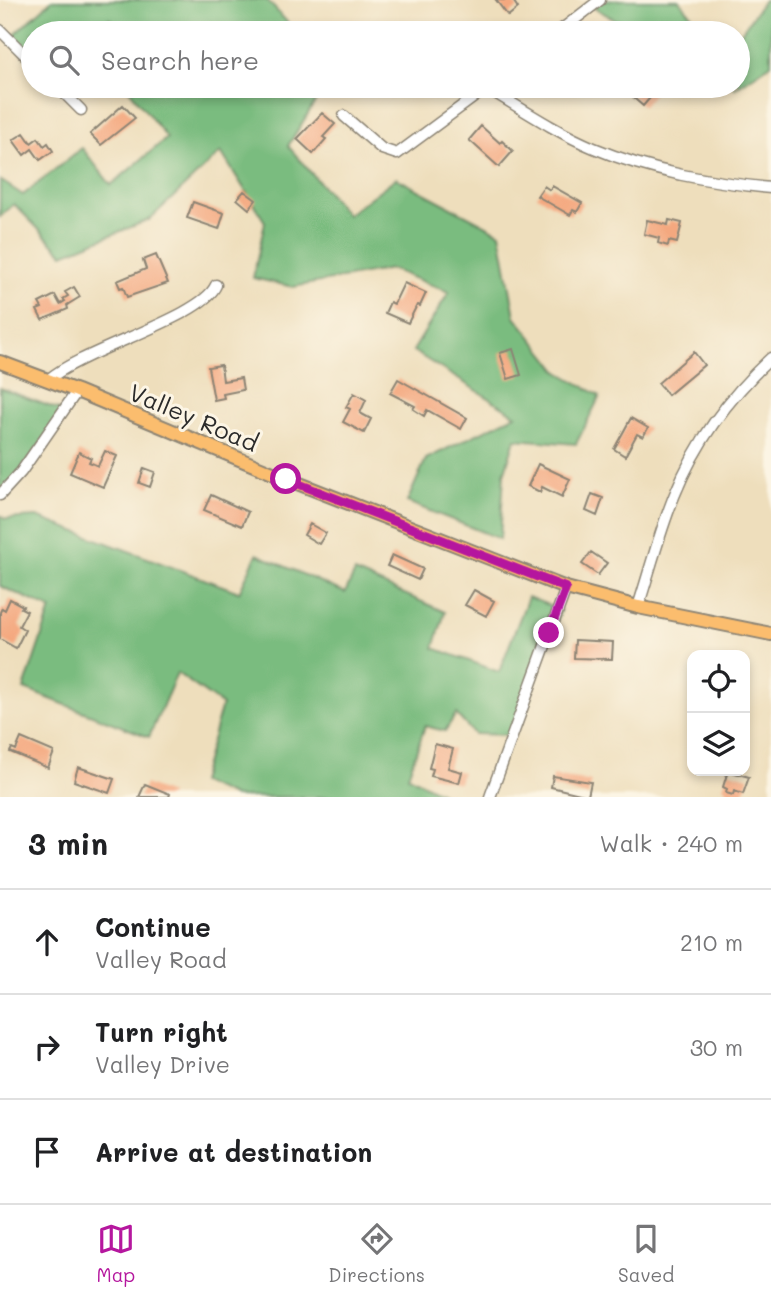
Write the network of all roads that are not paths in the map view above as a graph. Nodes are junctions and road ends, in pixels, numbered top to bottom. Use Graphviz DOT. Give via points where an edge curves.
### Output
graph roads {
  1 [pos="600,0"];
  2 [pos="573,21"];
  3 [pos="0,30"];
  4 [pos="21,51"];
  5 [pos="69,98"];
  6 [pos="473,98"];
  7 [pos="506,98"];
  8 [pos="81,110"];
  9 [pos="345,116"];
  10 [pos="771,188"];
  11 [pos="216,285"];
  12 [pos="771,358"];
  13 [pos="0,362"];
  14 [pos="48,380"];
  15 [pos="78,391"];
  16 [pos="0,495"];
  17 [pos="566,588"];
  18 [pos="638,607"];
  19 [pos="771,634"];
  20 [pos="490,797"];
  1 -- 2 [label="street"];
  3 -- 4 [label="street"];
  5 -- 8 [label="street"];
  6 -- 9 [label="street" via="397,154 382,149"];
  7 -- 10 [label="street" via="560,132 623,159 714,182"];
  11 -- 14 [label="street" via="200,303 57,371"];
  12 -- 18 [label="street" via="732,399 686,470"];
  13 -- 14 [label="main road, Valley Road"];
  14 -- 15 [label="main road, Valley Road"];
  15 -- 16 [label="street"];
  15 -- 17 [label="main road, Valley Road" via="286,479"];
  17 -- 18 [label="main road, Valley Road"];
  17 -- 20 [label="street"];
  18 -- 19 [label="main road, Valley Road"];
}
